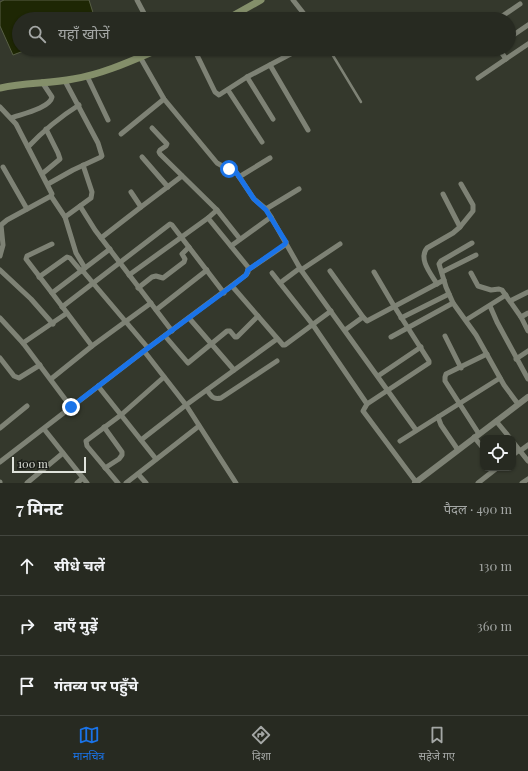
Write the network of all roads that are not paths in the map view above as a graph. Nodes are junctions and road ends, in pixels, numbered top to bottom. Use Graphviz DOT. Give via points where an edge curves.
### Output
graph roads {
  1 [pos="137,0"];
  2 [pos="261,0"];
  3 [pos="293,0"];
  4 [pos="520,4"];
  5 [pos="143,12"];
  6 [pos="240,12"];
  7 [pos="302,12"];
  8 [pos="508,12"];
  9 [pos="528,25"];
  10 [pos="516,33"];
  11 [pos="528,44"];
  12 [pos="516,52"];
  13 [pos="197,56"];
  14 [pos="288,56"];
  15 [pos="333,56"];
  16 [pos="504,56"];
  17 [pos="510,56"];
  18 [pos="140,57"];
  19 [pos="506,59"];
  20 [pos="270,66"];
  21 [pos="87,76"];
  22 [pos="247,77"];
  23 [pos="478,78"];
  24 [pos="65,81"];
  25 [pos="42,82"];
  26 [pos="0,88"];
  27 [pos="228,90"];
  28 [pos="164,99"];
  29 [pos="361,102"];
  30 [pos="79,105"];
  31 [pos="0,107"];
  32 [pos="11,118"];
  33 [pos="273,119"];
  34 [pos="108,120"];
  35 [pos="152,128"];
  36 [pos="46,129"];
  37 [pos="308,130"];
  38 [pos="121,134"];
  39 [pos="262,142"];
  40 [pos="28,147"];
  41 [pos="142,157"];
  42 [pos="270,158"];
  43 [pos="83,165"];
  44 [pos="3,167"];
  45 [pos="42,174"];
  46 [pos="182,176"];
  47 [pos="239,176"];
  48 [pos="48,184"];
  49 [pos="461,184"];
  50 [pos="168,186"];
  51 [pos="299,190"];
  52 [pos="131,192"];
  53 [pos="443,194"];
  54 [pos="52,196"];
  55 [pos="80,206"];
  56 [pos="141,207"];
  57 [pos="27,209"];
  58 [pos="217,210"];
  59 [pos="266,210"];
  60 [pos="65,217"];
  61 [pos="271,217"];
  62 [pos="208,218"];
  63 [pos="0,225"];
  64 [pos="460,227"];
  65 [pos="181,237"];
  66 [pos="101,238"];
  67 [pos="240,239"];
  68 [pos="286,242"];
  69 [pos="472,243"];
  70 [pos="52,244"];
  71 [pos="340,244"];
  72 [pos="231,246"];
  73 [pos="189,247"];
  74 [pos="110,249"];
  75 [pos="476,255"];
  76 [pos="0,256"];
  77 [pos="120,263"];
  78 [pos="300,269"];
  79 [pos="0,270"];
  80 [pos="82,270"];
  81 [pos="207,270"];
  82 [pos="248,270"];
  83 [pos="330,272"];
  84 [pos="374,272"];
  85 [pos="442,272"];
  86 [pos="272,273"];
  87 [pos="471,274"];
  88 [pos="129,275"];
  89 [pos="39,278"];
  90 [pos="444,280"];
  91 [pos="280,283"];
  92 [pos="94,284"];
  93 [pos="437,284"];
  94 [pos="232,286"];
  95 [pos="138,288"];
  96 [pos="528,292"];
  97 [pos="52,293"];
  98 [pos="224,293"];
  99 [pos="449,294"];
  100 [pos="506,295"];
  101 [pos="510,302"];
  102 [pos="453,303"];
  103 [pos="151,304"];
  104 [pos="394,306"];
  105 [pos="490,306"];
  106 [pos="62,307"];
  107 [pos="156,310"];
  108 [pos="331,311"];
  109 [pos="67,313"];
  110 [pos="528,313"];
  111 [pos="258,316"];
  112 [pos="363,317"];
  113 [pos="521,317"];
  114 [pos="0,318"];
  115 [pos="189,318"];
  116 [pos="401,318"];
  117 [pos="466,320"];
  118 [pos="125,322"];
  119 [pos="53,324"];
  120 [pos="313,325"];
  121 [pos="408,328"];
  122 [pos="345,330"];
  123 [pos="528,330"];
  124 [pos="172,331"];
  125 [pos="165,336"];
  126 [pos="445,336"];
  127 [pos="391,337"];
  128 [pos="277,339"];
  129 [pos="23,343"];
  130 [pos="211,344"];
  131 [pos="92,346"];
  132 [pos="421,347"];
  133 [pos="146,350"];
  134 [pos="528,351"];
  135 [pos="487,354"];
  136 [pos="0,358"];
  137 [pos="516,358"];
  138 [pos="277,361"];
  139 [pos="40,365"];
  140 [pos="461,368"];
  141 [pos="234,370"];
  142 [pos="378,376"];
  143 [pos="164,377"];
  144 [pos="500,378"];
  145 [pos="51,379"];
  146 [pos="528,379"];
  147 [pos="98,386"];
  148 [pos="207,390"];
  149 [pos="388,390"];
  150 [pos="528,397"];
  151 [pos="367,404"];
  152 [pos="459,404"];
  153 [pos="518,404"];
  154 [pos="186,405"];
  155 [pos="27,406"];
  156 [pos="71,407"];
  157 [pos="121,414"];
  158 [pos="438,417"];
  159 [pos="496,421"];
  160 [pos="199,426"];
  161 [pos="104,427"];
  162 [pos="0,428"];
  163 [pos="44,428"];
  164 [pos="416,430"];
  165 [pos="508,435"];
  166 [pos="477,436"];
  167 [pos="142,440"];
  168 [pos="400,441"];
  169 [pos="480,442"];
  170 [pos="516,445"];
  171 [pos="528,445"];
  172 [pos="458,450"];
  173 [pos="520,450"];
  174 [pos="63,453"];
  175 [pos="516,453"];
  176 [pos="156,459"];
  177 [pos="528,461"];
  178 [pos="0,462"];
  179 [pos="105,468"];
  180 [pos="493,471"];
  181 [pos="138,474"];
  182 [pos="83,478"];
  183 [pos="528,479"];
  184 [pos="415,482"];
  185 [pos="27,483"];
  186 [pos="77,483"];
  187 [pos="87,483"];
  188 [pos="118,483"];
  189 [pos="126,483"];
  190 [pos="146,483"];
  191 [pos="236,483"];
  192 [pos="478,483"];
  193 [pos="522,483"];
  1 -- 5 [label="street"];
  2 -- 6 [label="main road"];
  3 -- 7 [label="street"];
  4 -- 8 [label="street"];
  9 -- 10 [label="street"];
  11 -- 12 [label="street"];
  13 -- 27 [label="street" via="215,92 219,95"];
  14 -- 20 [label="street"];
  15 -- 29 [label="lane"];
  16 -- 19 [label="street"];
  17 -- 19 [label="street"];
  18 -- 21 [label="main road"];
  18 -- 28 [label="street"];
  19 -- 23 [label="street"];
  20 -- 22 [label="street"];
  20 -- 37 [label="street"];
  21 -- 24 [label="main road"];
  21 -- 34 [label="street"];
  22 -- 27 [label="street"];
  22 -- 33 [label="street"];
  24 -- 25 [label="main road"];
  24 -- 30 [label="street"];
  25 -- 26 [label="main road"];
  25 -- 32 [label="street" via="52,100 43,107"];
  27 -- 39 [label="street"];
  28 -- 38 [label="street"];
  28 -- 47 [label="street" via="217,163 234,169"];
  30 -- 36 [label="street"];
  30 -- 43 [label="street" via="102,153 101,157"];
  31 -- 32 [label="street"];
  32 -- 40 [label="street"];
  35 -- 46 [label="street" via="167,144 159,152"];
  36 -- 40 [label="street"];
  36 -- 45 [label="street" via="60,159"];
  40 -- 45 [label="street"];
  41 -- 50 [label="street"];
  42 -- 47 [label="street"];
  43 -- 48 [label="street"];
  43 -- 55 [label="street" via="92,195"];
  44 -- 57 [label="street"];
  45 -- 48 [label="street"];
  46 -- 50 [label="street"];
  46 -- 58 [label="street"];
  47 -- 59 [label="street" via="254,199"];
  48 -- 54 [label="street"];
  49 -- 64 [label="street" via="474,208"];
  50 -- 56 [label="street"];
  51 -- 59 [label="street"];
  52 -- 56 [label="street"];
  53 -- 64 [label="street"];
  54 -- 57 [label="street"];
  54 -- 60 [label="street"];
  55 -- 60 [label="street"];
  55 -- 66 [label="street"];
  56 -- 66 [label="street"];
  57 -- 63 [label="street"];
  58 -- 62 [label="street"];
  58 -- 67 [label="street"];
  59 -- 61 [label="street"];
  60 -- 80 [label="street"];
  61 -- 67 [label="street"];
  61 -- 68 [label="street"];
  62 -- 65 [label="street"];
  62 -- 72 [label="street"];
  63 -- 76 [label="street" via="3,245"];
  64 -- 93 [label="street" via="424,251 424,261"];
  65 -- 73 [label="street"];
  65 -- 77 [label="street" via="170,224"];
  65 -- 88 [label="street"];
  66 -- 74 [label="street"];
  67 -- 72 [label="street"];
  68 -- 78 [label="street"];
  68 -- 82 [label="street"];
  69 -- 85 [label="street" via="441,261 439,264"];
  70 -- 89 [label="street" via="26,257 26,261"];
  71 -- 78 [label="street"];
  72 -- 82 [label="street"];
  73 -- 81 [label="street"];
  73 -- 95 [label="street" via="182,254 184,262 163,278 152,277"];
  74 -- 77 [label="street"];
  74 -- 80 [label="street"];
  75 -- 85 [label="street"];
  77 -- 88 [label="street"];
  77 -- 92 [label="street"];
  78 -- 91 [label="street"];
  78 -- 108 [label="street"];
  79 -- 119 [label="street"];
  80 -- 89 [label="street" via="67,257"];
  80 -- 92 [label="street"];
  80 -- 97 [label="street"];
  81 -- 98 [label="street"];
  81 -- 107 [label="street"];
  82 -- 94 [label="street" via="246,275"];
  83 -- 112 [label="street"];
  84 -- 104 [label="street"];
  85 -- 90 [label="street"];
  86 -- 91 [label="street"];
  87 -- 100 [label="street" via="478,286 491,290 501,289"];
  88 -- 95 [label="street"];
  89 -- 97 [label="street"];
  90 -- 93 [label="street"];
  90 -- 99 [label="street"];
  91 -- 120 [label="street"];
  92 -- 106 [label="street"];
  92 -- 118 [label="street"];
  93 -- 104 [label="street"];
  94 -- 98 [label="street"];
  94 -- 111 [label="street"];
  95 -- 103 [label="street"];
  96 -- 101 [label="street"];
  97 -- 106 [label="street"];
  98 -- 115 [label="street"];
  99 -- 102 [label="street"];
  99 -- 116 [label="street"];
  100 -- 101 [label="street"];
  100 -- 105 [label="street"];
  101 -- 113 [label="street"];
  102 -- 117 [label="street"];
  102 -- 121 [label="street"];
  103 -- 107 [label="street"];
  103 -- 118 [label="street"];
  104 -- 112 [label="street" via="367,321"];
  104 -- 116 [label="street"];
  105 -- 117 [label="street"];
  105 -- 137 [label="street"];
  106 -- 109 [label="street"];
  107 -- 124 [label="street"];
  108 -- 120 [label="street"];
  108 -- 122 [label="street"];
  109 -- 119 [label="street"];
  109 -- 131 [label="street"];
  110 -- 113 [label="street"];
  111 -- 128 [label="street"];
  111 -- 130 [label="street" via="237,337 227,331"];
  112 -- 122 [label="street"];
  113 -- 123 [label="street"];
  114 -- 129 [label="street"];
  115 -- 124 [label="street"];
  115 -- 130 [label="street"];
  116 -- 121 [label="street"];
  117 -- 135 [label="street"];
  118 -- 131 [label="street"];
  118 -- 133 [label="street"];
  119 -- 129 [label="street"];
  120 -- 128 [label="street" via="285,345"];
  120 -- 151 [label="street"];
  121 -- 127 [label="street"];
  121 -- 132 [label="street"];
  122 -- 142 [label="street"];
  124 -- 125 [label="street"];
  125 -- 130 [label="street" via="188,363"];
  125 -- 133 [label="street"];
  126 -- 140 [label="street"];
  128 -- 141 [label="street"];
  129 -- 139 [label="street"];
  130 -- 141 [label="street"];
  131 -- 145 [label="street"];
  132 -- 142 [label="street"];
  132 -- 149 [label="street" via="429,363"];
  133 -- 143 [label="street"];
  133 -- 147 [label="street"];
  134 -- 137 [label="street"];
  135 -- 140 [label="street"];
  135 -- 144 [label="street"];
  136 -- 139 [label="street" via="16,378"];
  137 -- 146 [label="street"];
  138 -- 148 [label="street" via="221,398 215,399"];
  139 -- 145 [label="street"];
  140 -- 152 [label="street" via="444,377"];
  141 -- 148 [label="street"];
  142 -- 149 [label="street"];
  143 -- 154 [label="street"];
  143 -- 157 [label="street"];
  144 -- 152 [label="street"];
  144 -- 153 [label="street"];
  145 -- 156 [label="street"];
  147 -- 156 [label="street"];
  147 -- 157 [label="street"];
  148 -- 154 [label="street"];
  149 -- 151 [label="street"];
  149 -- 164 [label="street"];
  150 -- 153 [label="street"];
  151 -- 184 [label="street" via="364,413"];
  152 -- 158 [label="street"];
  152 -- 166 [label="street"];
  153 -- 159 [label="street"];
  154 -- 160 [label="street"];
  154 -- 167 [label="street"];
  155 -- 162 [label="street"];
  156 -- 163 [label="street"];
  157 -- 161 [label="street"];
  157 -- 167 [label="street"];
  158 -- 164 [label="street"];
  158 -- 172 [label="street"];
  159 -- 165 [label="street"];
  159 -- 166 [label="street"];
  160 -- 176 [label="street"];
  160 -- 191 [label="street"];
  161 -- 179 [label="street" via="122,452 119,459"];
  161 -- 179 [label="street" via="86,443"];
  163 -- 174 [label="street"];
  163 -- 178 [label="street"];
  164 -- 168 [label="street"];
  166 -- 169 [label="street"];
  166 -- 172 [label="street"];
  167 -- 176 [label="street"];
  170 -- 173 [label="street"];
  171 -- 173 [label="street"];
  172 -- 184 [label="street"];
  173 -- 175 [label="street"];
  173 -- 177 [label="street"];
  174 -- 182 [label="street"];
  174 -- 185 [label="street"];
  176 -- 181 [label="street"];
  179 -- 188 [label="street"];
  180 -- 192 [label="street"];
  181 -- 189 [label="street"];
  181 -- 190 [label="street"];
  182 -- 186 [label="street"];
  182 -- 187 [label="street"];
  183 -- 193 [label="street"];
}
